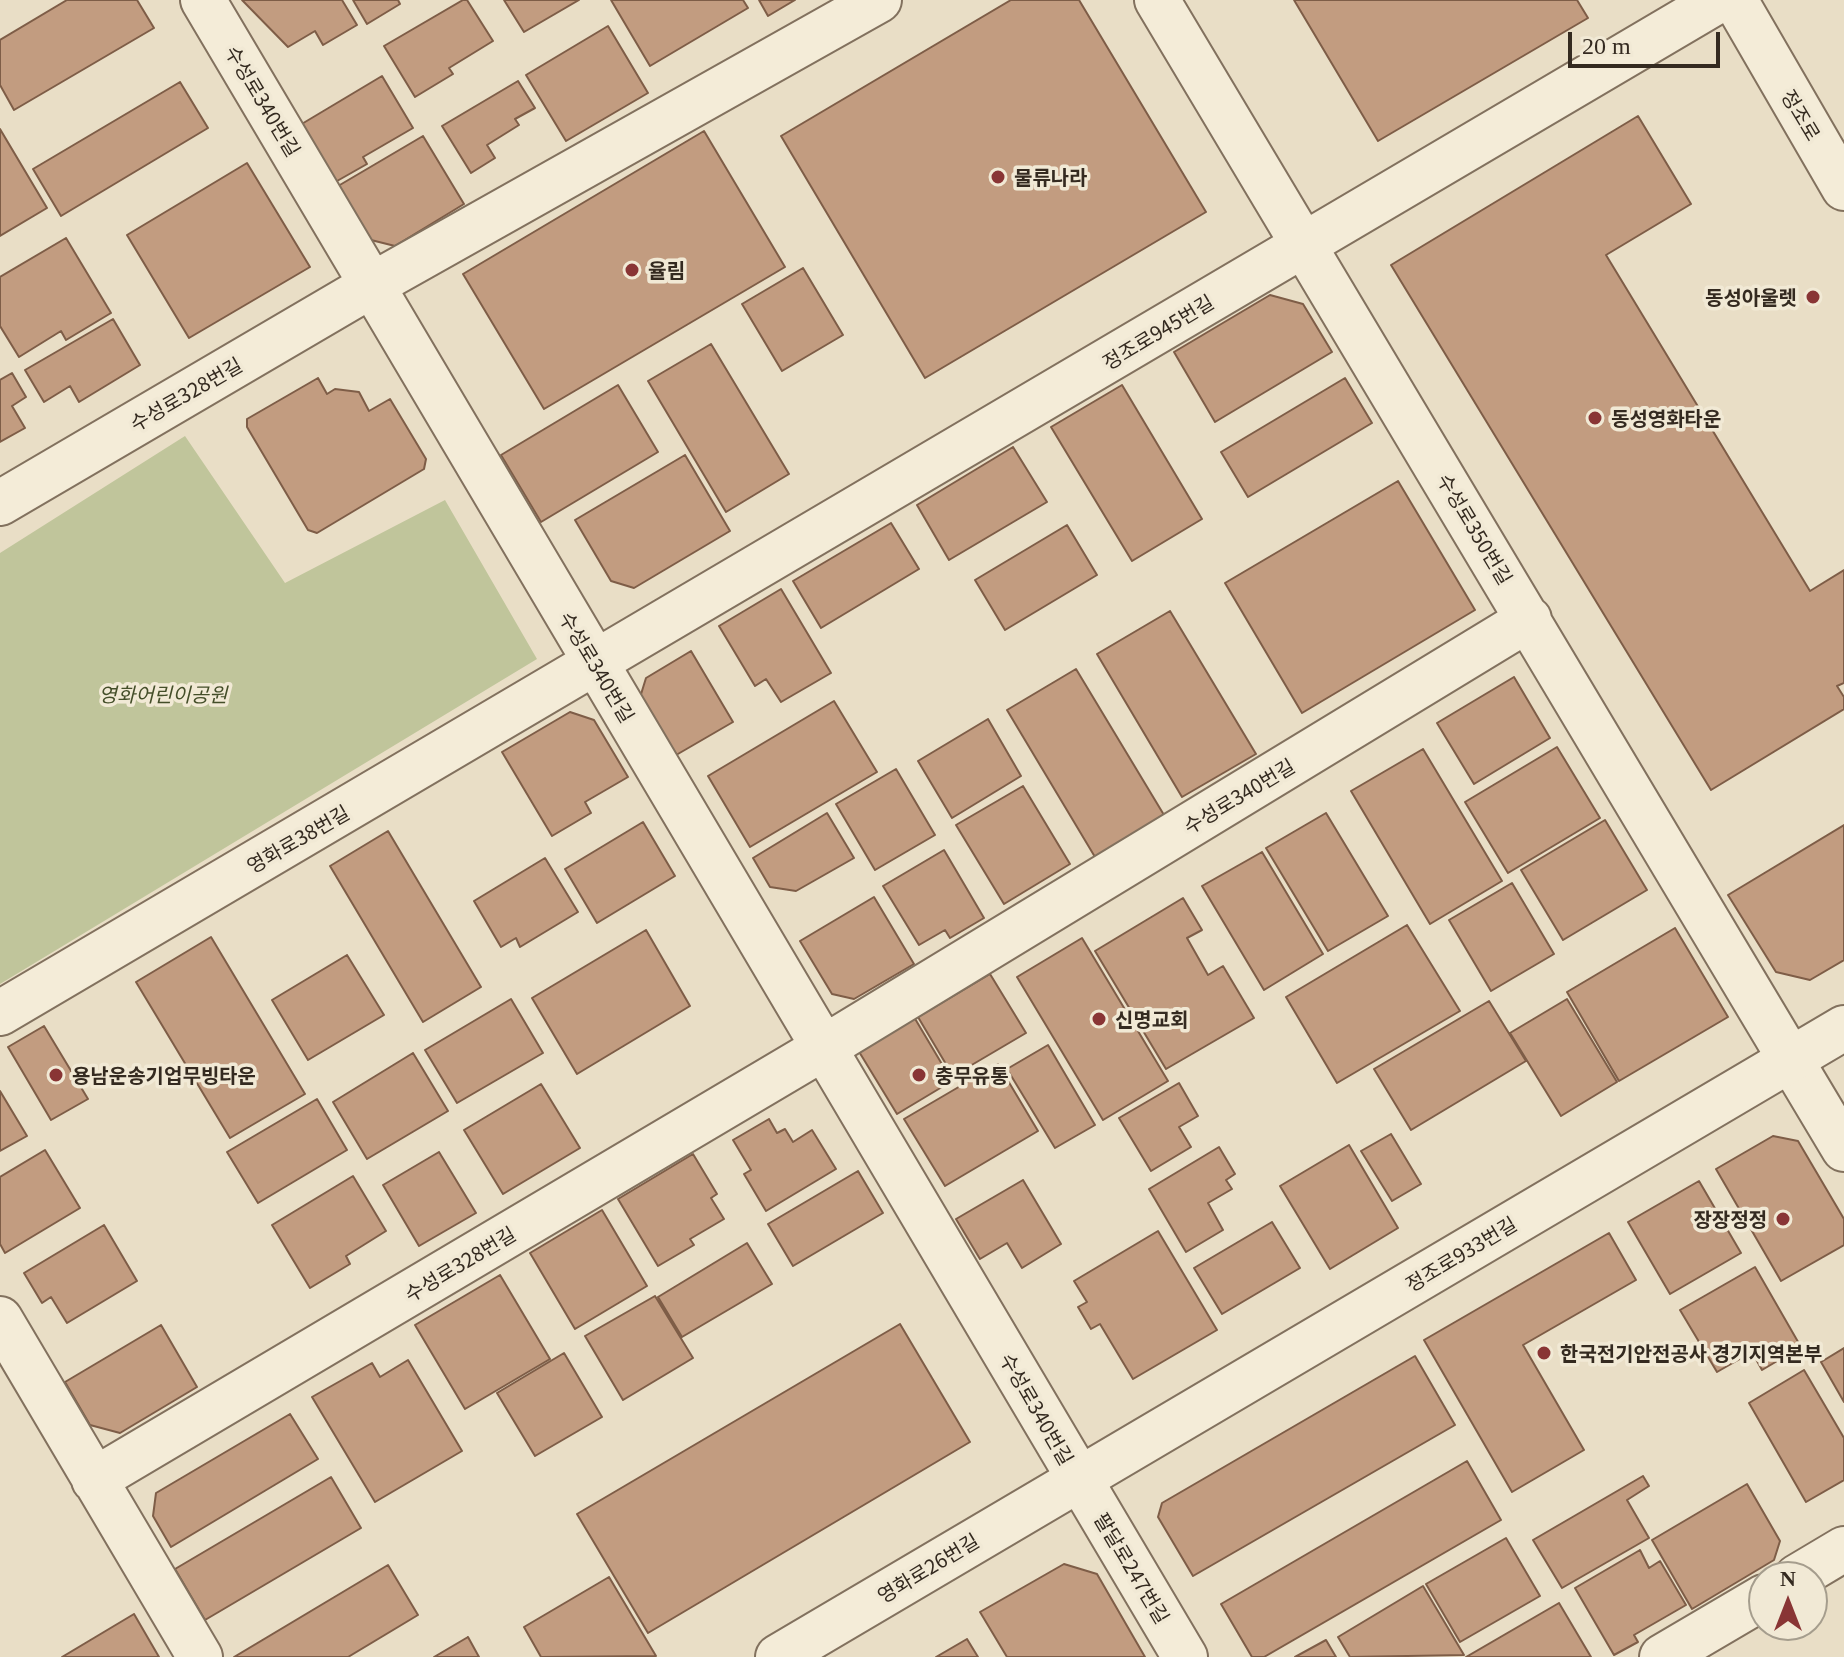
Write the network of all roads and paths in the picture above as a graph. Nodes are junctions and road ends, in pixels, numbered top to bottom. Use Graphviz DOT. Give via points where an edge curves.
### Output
graph roads {
  1 [pos="203,0"];
  2 [pos="879,0"];
  3 [pos="1157,0"];
  4 [pos="1719,0"];
  5 [pos="1735,0"];
  6 [pos="1844,188"];
  7 [pos="1303,246"];
  8 [pos="372,285"];
  9 [pos="0,503"];
  10 [pos="1529,619"];
  11 [pos="596,664"];
  12 [pos="0,1013"];
  13 [pos="1844,1028"];
  14 [pos="825,1047"];
  15 [pos="1791,1059"];
  16 [pos="1844,1149"];
  17 [pos="0,1319"];
  18 [pos="94,1480"];
  19 [pos="1078,1480"];
  20 [pos="1844,1549"];
  21 [pos="1824,1561"];
  22 [pos="1748,1606"];
  23 [pos="200,1657"];
  24 [pos="778,1657"];
  25 [pos="1185,1657"];
  26 [pos="1662,1657"];
  1 -- 8 [label="street, 수성로340번길"];
  2 -- 8 [label="street"];
  3 -- 7 [label="street, 수성로350번길"];
  4 -- 7 [label="street, 정조로945번길"];
  5 -- 6 [label="street, 정조로"];
  7 -- 10 [label="street, 수성로350번길"];
  7 -- 11 [label="street, 정조로945번길"];
  8 -- 9 [label="street, 수성로328번길"];
  8 -- 11 [label="street, 수성로340번길"];
  10 -- 14 [label="street, 수성로340번길"];
  10 -- 15 [label="street, 수성로350번길"];
  11 -- 12 [label="street, 영화로38번길"];
  11 -- 14 [label="street, 수성로340번길"];
  13 -- 15 [label="street, 정조로933번길"];
  14 -- 18 [label="street, 수성로328번길"];
  14 -- 19 [label="street, 수성로340번길"];
  15 -- 16 [label="street, 수성로350번길"];
  15 -- 19 [label="street, 정조로933번길"];
  17 -- 18 [label="street"];
  18 -- 23 [label="street"];
  19 -- 24 [label="street, 영화로26번길"];
  19 -- 25 [label="street, 팔달로247번길"];
  20 -- 21 [label="street"];
  22 -- 26 [label="street"];
}
